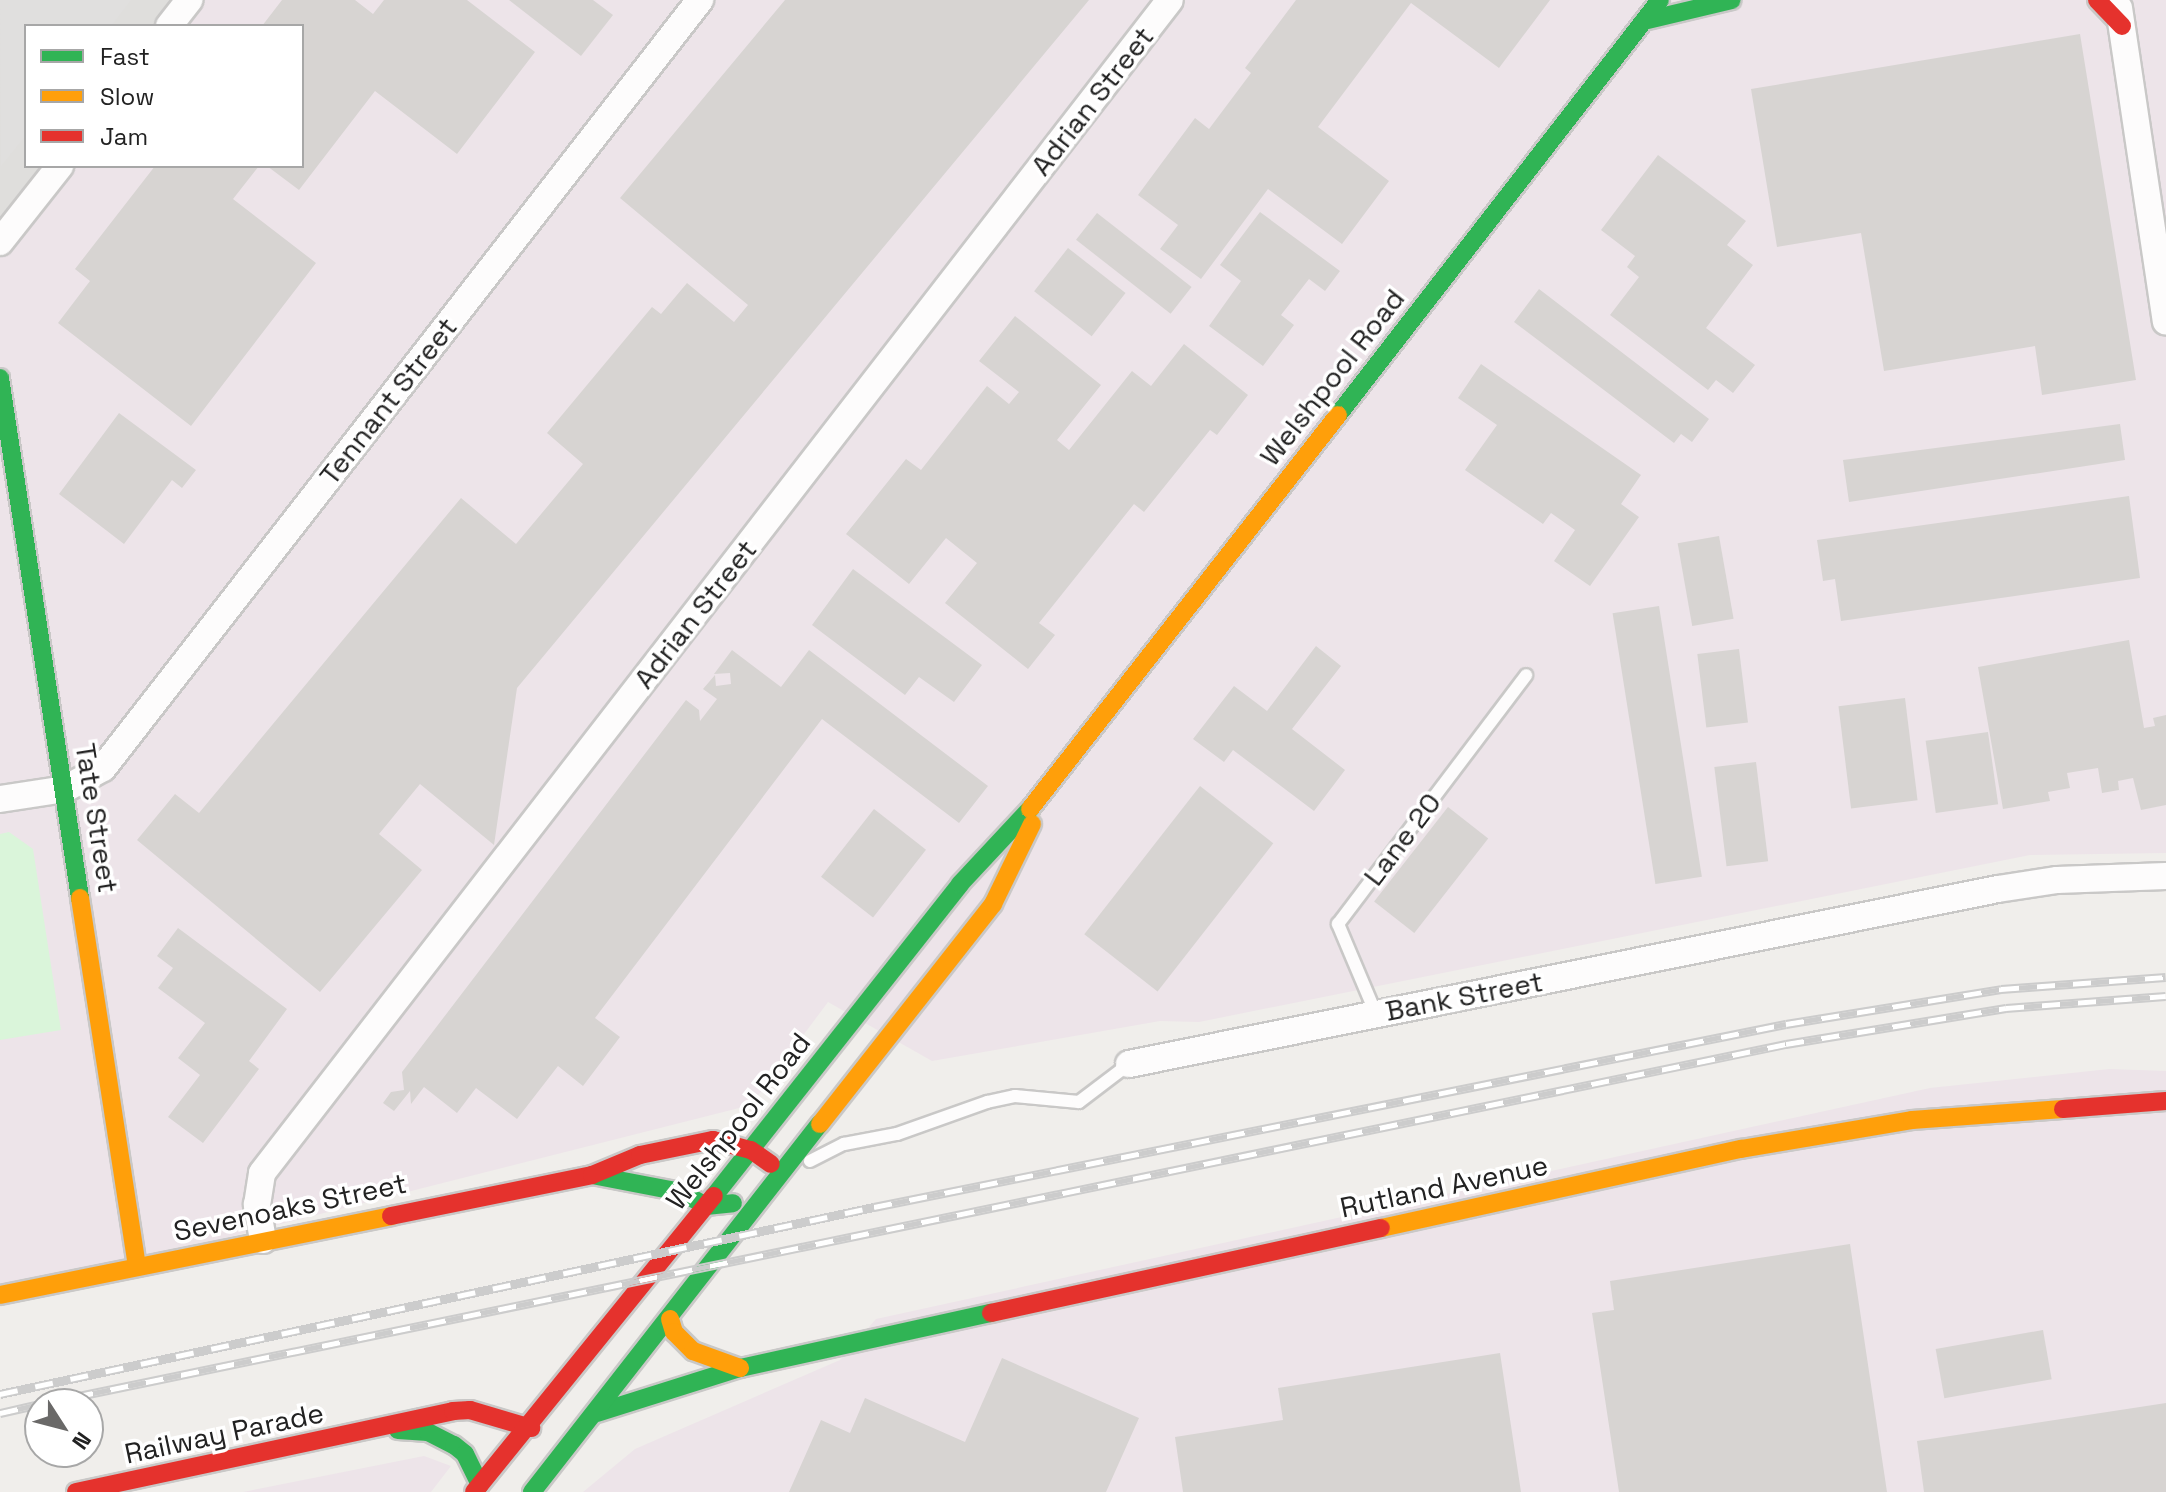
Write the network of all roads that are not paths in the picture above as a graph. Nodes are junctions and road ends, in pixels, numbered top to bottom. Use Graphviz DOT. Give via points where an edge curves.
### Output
graph roads {
  1 [pos="189,0"];
  2 [pos="700,0"];
  3 [pos="1170,0"];
  4 [pos="1660,0"];
  5 [pos="1732,0"];
  6 [pos="2114,7"];
  7 [pos="1644,21"];
  8 [pos="171,24"];
  9 [pos="58,168"];
  10 [pos="0,242"];
  11 [pos="2166,321"];
  12 [pos="0,378"];
  13 [pos="1526,675"];
  14 [pos="1049,788"];
  15 [pos="65,789"];
  16 [pos="0,799"];
  17 [pos="2166,876"];
  18 [pos="1376,1014"];
  19 [pos="1129,1064"];
  20 [pos="2166,1101"];
  21 [pos="751,1150"];
  22 [pos="784,1173"];
  23 [pos="592,1175"];
  24 [pos="763,1200"];
  25 [pos="706,1206"];
  26 [pos="263,1240"];
  27 [pos="137,1267"];
  28 [pos="0,1295"];
  29 [pos="670,1319"];
  30 [pos="740,1368"];
  31 [pos="597,1413"];
  32 [pos="531,1428"];
  33 [pos="384,1429"];
  34 [pos="477,1488"];
  35 [pos="76,1492"];
  36 [pos="532,1492"];
  1 -- 8 [label="street"];
  2 -- 15 [label="street, Tennant Street" via="103,768"];
  3 -- 26 [label="street, Adrian Street" via="262,1173 257,1205"];
  4 -- 7 [label="main road, Welshpool Road"];
  5 -- 7 [label="main road"];
  6 -- 11 [label="street"];
  7 -- 14 [label="main road, Welshpool Road"];
  9 -- 10 [label="street"];
  12 -- 15 [label="main road, Tate Street"];
  13 -- 18 [label="lane, Lane 20" via="1338,924"];
  14 -- 21 [label="main road, Welshpool Road" via="960,884"];
  14 -- 22 [label="main road, Welshpool Road" via="993,904"];
  15 -- 16 [label="street"];
  15 -- 27 [label="main road, Tate Street"];
  17 -- 18 [label="street, Bank Street" via="1998,889"];
  18 -- 19 [label="street, Bank Street"];
  19 -- 22 [label="lane, Bank Street" via="1079,1102 1015,1096 987,1102 897,1134 844,1144"];
  20 -- 30 [label="main road, Rutland Avenue" via="1912,1120 1741,1149"];
  21 -- 22 [label="main road, Sevenoaks Street"];
  21 -- 23 [label="main road, Sevenoaks Street" via="713,1140 640,1155"];
  21 -- 25 [label="main road, Welshpool Road"];
  22 -- 24 [label="main road, Welshpool Road"];
  23 -- 25 [label="main road, Sevenoaks Street" via="681,1192"];
  23 -- 26 [label="main road, Sevenoaks Street"];
  24 -- 25 [label="main road"];
  24 -- 29 [label="main road, Welshpool Road"];
  25 -- 32 [label="main road, Welshpool Road"];
  26 -- 27 [label="main road, Sevenoaks Street"];
  27 -- 28 [label="main road, Sevenoaks Street"];
  29 -- 30 [label="main road" via="674,1332 693,1351"];
  29 -- 31 [label="main road, Welshpool Road"];
  30 -- 31 [label="main road, Rutland Avenue"];
  31 -- 36 [label="main road, Welshpool Road"];
  32 -- 33 [label="main road, Railway Parade" via="470,1410"];
  32 -- 34 [label="main road, Welshpool Road"];
  33 -- 34 [label="main road, Railway Parade" via="441,1436 465,1454"];
  33 -- 35 [label="main road, Railway Parade"];
}
